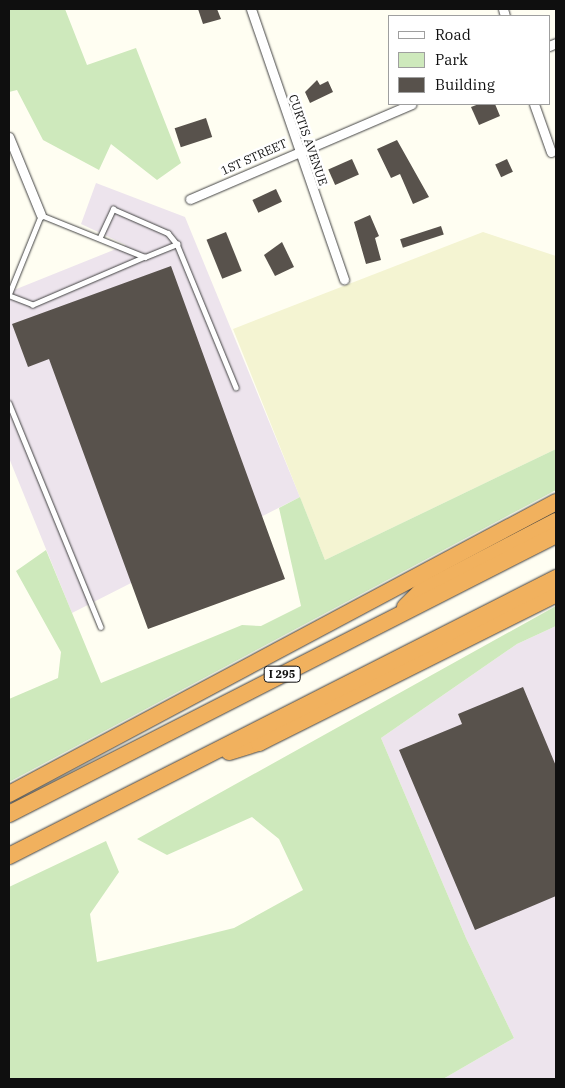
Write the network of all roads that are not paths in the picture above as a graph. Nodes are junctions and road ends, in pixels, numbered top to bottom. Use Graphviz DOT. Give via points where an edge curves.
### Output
graph roads {
  1 [pos="251,9"];
  2 [pos="410,105"];
  3 [pos="534,105"];
  4 [pos="9,137"];
  5 [pos="299,151"];
  6 [pos="551,152"];
  7 [pos="190,199"];
  8 [pos="41,215"];
  9 [pos="100,237"];
  10 [pos="177,244"];
  11 [pos="145,257"];
  12 [pos="344,280"];
  13 [pos="9,295"];
  14 [pos="236,388"];
  15 [pos="9,403"];
  16 [pos="556,502"];
  17 [pos="556,521"];
  18 [pos="556,535"];
  19 [pos="556,578"];
  20 [pos="556,594"];
  21 [pos="396,616"];
  22 [pos="102,627"];
  23 [pos="193,762"];
  24 [pos="9,794"];
  25 [pos="9,814"];
  26 [pos="9,856"];
  1 -- 5 [label="street, CURTIS AVENUE"];
  2 -- 5 [label="street, 1ST STREET"];
  3 -- 6 [label="street"];
  4 -- 8 [label="street"];
  5 -- 7 [label="street, 1ST STREET"];
  5 -- 12 [label="street, CURTIS AVENUE"];
  8 -- 9 [label="lane"];
  8 -- 13 [label="lane"];
  9 -- 10 [label="lane" via="113,209 168,233"];
  9 -- 11 [label="lane"];
  10 -- 11 [label="lane"];
  10 -- 14 [label="lane"];
  11 -- 13 [label="lane" via="33,305"];
  15 -- 22 [label="lane"];
  16 -- 24 [label="highway"];
  17 -- 21 [label="highway" via="421,591"];
  18 -- 21 [label="highway, I 295"];
  19 -- 23 [label="highway"];
  20 -- 23 [label="highway" via="259,744"];
  21 -- 25 [label="highway, I 295"];
  23 -- 26 [label="highway"];
}
